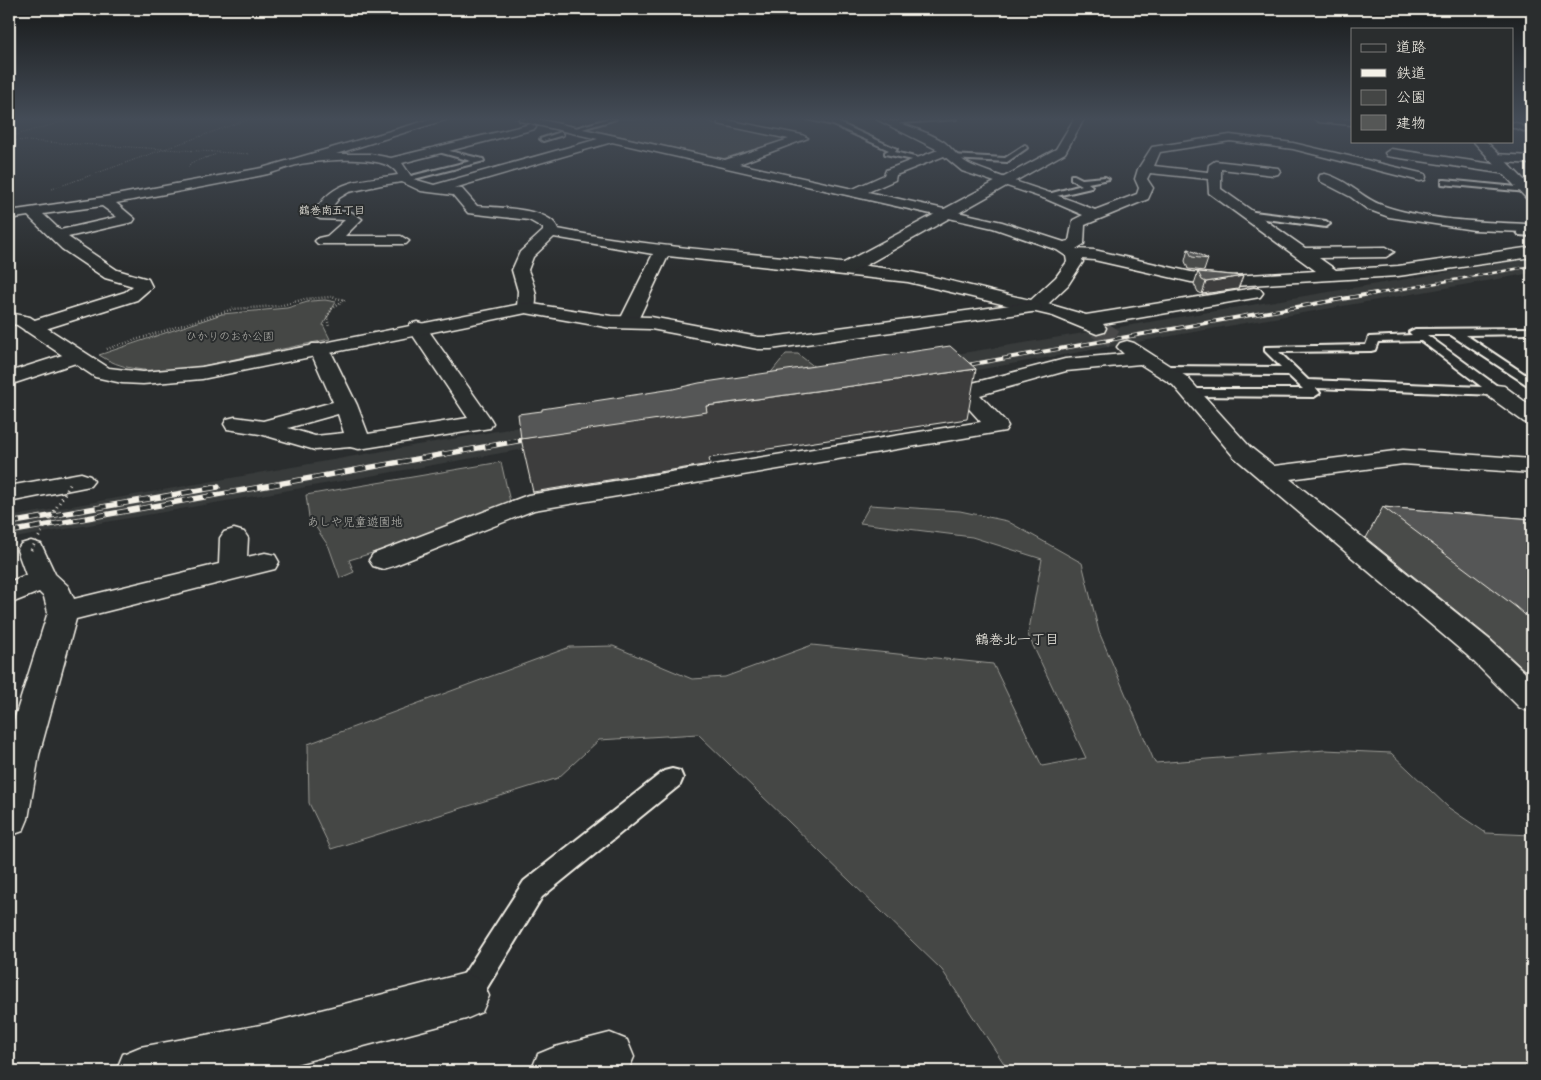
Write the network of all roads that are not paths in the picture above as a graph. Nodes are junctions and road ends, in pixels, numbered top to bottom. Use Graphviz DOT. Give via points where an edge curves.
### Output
graph roads {
  1 [pos="272,169"];
  2 [pos="401,169"];
  3 [pos="445,169"];
  4 [pos="502,169"];
  5 [pos="750,169"];
  6 [pos="899,169"];
  7 [pos="971,169"];
  8 [pos="1027,169"];
  9 [pos="1143,169"];
  10 [pos="1156,169"];
  11 [pos="1214,169"];
  12 [pos="1261,169"];
  13 [pos="1383,169"];
  14 [pos="1502,169"];
  15 [pos="1506,170"];
  16 [pos="1274,171"];
  17 [pos="1213,176"];
  18 [pos="1420,177"];
  19 [pos="1325,178"];
  20 [pos="406,179"];
  21 [pos="1105,179"];
  22 [pos="1007,180"];
  23 [pos="1445,182"];
  24 [pos="433,189"];
  25 [pos="1529,190"];
  26 [pos="855,193"];
  27 [pos="1051,196"];
  28 [pos="105,201"];
  29 [pos="1436,208"];
  30 [pos="32,212"];
  31 [pos="949,213"];
  32 [pos="1093,214"];
  33 [pos="1246,214"];
  34 [pos="9,216"];
  35 [pos="1326,224"];
  36 [pos="1528,230"];
  37 [pos="551,232"];
  38 [pos="56,235"];
  39 [pos="401,241"];
  40 [pos="663,250"];
  41 [pos="1068,251"];
  42 [pos="1386,252"];
  43 [pos="1532,252"];
  44 [pos="1302,254"];
  45 [pos="846,269"];
  46 [pos="1334,276"];
  47 [pos="1292,279"];
  48 [pos="1033,307"];
  49 [pos="526,308"];
  50 [pos="9,318"];
  51 [pos="628,322"];
  52 [pos="32,327"];
  53 [pos="417,328"];
  54 [pos="1532,331"];
  55 [pos="1454,332"];
  56 [pos="1423,338"];
  57 [pos="319,348"];
  58 [pos="75,357"];
  59 [pos="1144,358"];
  60 [pos="1291,371"];
  61 [pos="9,379"];
  62 [pos="1305,384"];
  63 [pos="1532,384"];
  64 [pos="1496,391"];
  65 [pos="1190,392"];
  66 [pos="346,405"];
  67 [pos="1532,417"];
  68 [pos="235,424"];
  69 [pos="264,428"];
  70 [pos="358,439"];
  71 [pos="1532,466"];
  72 [pos="1269,474"];
  73 [pos="76,482"];
  74 [pos="9,494"];
  75 [pos="234,538"];
  76 [pos="383,560"];
  77 [pos="265,562"];
  78 [pos="233,570"];
  79 [pos="9,594"];
  80 [pos="63,612"];
  81 [pos="1532,699"];
  82 [pos="15,758"];
  83 [pos="672,778"];
  84 [pos="9,819"];
  85 [pos="466,996"];
  86 [pos="610,1057"];
  87 [pos="140,1071"];
  88 [pos="555,1071"];
  1 -- 28 [label="street"];
  2 -- 20 [label="street"];
  3 -- 20 [label="lane"];
  4 -- 24 [label="street"];
  5 -- 26 [label="street"];
  6 -- 26 [label="street"];
  7 -- 22 [label="street"];
  8 -- 22 [label="street"];
  9 -- 32 [label="street" via="1140,179 1146,188 1143,196"];
  10 -- 17 [label="street"];
  11 -- 17 [label="street"];
  12 -- 16 [label="street"];
  13 -- 18 [label="street"];
  14 -- 15 [label="street"];
  15 -- 25 [label="street"];
  17 -- 33 [label="street" via="1214,190"];
  19 -- 36 [label="street" via="1372,206 1394,214"];
  20 -- 24 [label="street"];
  20 -- 39 [label="street" via="333,193 323,204 320,214 355,219 327,241"];
  21 -- 27 [label="lane" via="1077,179 1088,186"];
  22 -- 27 [label="street"];
  22 -- 31 [label="street"];
  23 -- 25 [label="lane"];
  24 -- 37 [label="street" via="457,192 474,210 533,216 550,226"];
  26 -- 31 [label="street"];
  27 -- 32 [label="street"];
  28 -- 30 [label="street"];
  28 -- 38 [label="street" via="128,219"];
  29 -- 36 [label="street"];
  30 -- 34 [label="street"];
  30 -- 38 [label="street"];
  31 -- 41 [label="street" via="1025,233"];
  31 -- 45 [label="street"];
  32 -- 41 [label="street" via="1078,223 1076,244"];
  33 -- 35 [label="lane"];
  33 -- 44 [label="street"];
  37 -- 40 [label="street"];
  37 -- 49 [label="street" via="526,255 520,270 527,290"];
  38 -- 52 [label="street" via="110,274 142,283 143,287 131,296"];
  40 -- 45 [label="street"];
  40 -- 51 [label="street"];
  41 -- 47 [label="street" via="1198,278 1233,281"];
  41 -- 48 [label="street" via="1076,262 1068,276"];
  42 -- 44 [label="street"];
  43 -- 46 [label="street" via="1398,271"];
  44 -- 46 [label="street"];
  45 -- 48 [label="street" via="899,276"];
  46 -- 47 [label="street"];
  47 -- 48 [label="street" via="1297,285 1294,287 1091,324"];
  48 -- 51 [label="street" via="771,344 651,323"];
  49 -- 51 [label="street"];
  49 -- 53 [label="street"];
  50 -- 52 [label="street"];
  52 -- 58 [label="street"];
  53 -- 57 [label="street"];
  53 -- 70 [label="street" via="482,423 359,442"];
  54 -- 55 [label="lane"];
  55 -- 56 [label="lane" via="1415,332"];
  55 -- 63 [label="lane"];
  56 -- 60 [label="lane" via="1373,339 1371,348 1269,349"];
  56 -- 64 [label="lane"];
  57 -- 58 [label="street" via="202,373 152,378 122,377 102,372"];
  57 -- 66 [label="street"];
  58 -- 61 [label="street"];
  59 -- 60 [label="lane"];
  59 -- 65 [label="street"];
  59 -- 76 [label="street" via="1065,364 965,392 997,426 528,504"];
  60 -- 62 [label="lane"];
  62 -- 64 [label="lane"];
  62 -- 65 [label="lane" via="1314,393"];
  64 -- 67 [label="street"];
  65 -- 72 [label="street" via="1242,452"];
  66 -- 69 [label="street"];
  66 -- 70 [label="street"];
  68 -- 69 [label="street"];
  69 -- 70 [label="street" via="315,443"];
  71 -- 72 [label="street" via="1404,457"];
  72 -- 81 [label="street" via="1479,648"];
  73 -- 74 [label="street"];
  75 -- 78 [label="street"];
  77 -- 78 [label="street"];
  78 -- 80 [label="street"];
  79 -- 80 [label="street" via="37,564 58,593"];
  80 -- 82 [label="street"];
  82 -- 84 [label="street"];
  83 -- 85 [label="lane" via="532,889"];
  85 -- 87 [label="street" via="266,1048"];
  86 -- 88 [label="street"];
}
